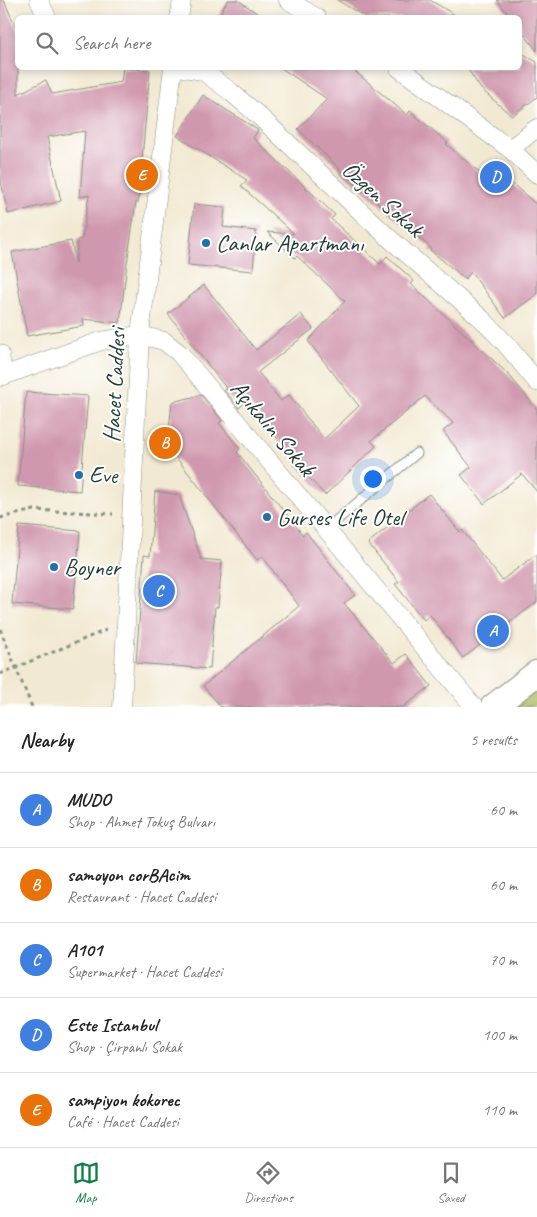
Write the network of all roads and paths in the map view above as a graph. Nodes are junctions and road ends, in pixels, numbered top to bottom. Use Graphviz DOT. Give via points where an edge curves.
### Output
graph roads {
  1 [pos="39,0"];
  2 [pos="182,0"];
  3 [pos="288,0"];
  4 [pos="45,15"];
  5 [pos="180,15"];
  6 [pos="312,15"];
  7 [pos="173,70"];
  8 [pos="196,70"];
  9 [pos="402,70"];
  10 [pos="537,128"];
  11 [pos="510,149"];
  12 [pos="537,174"];
  13 [pos="140,335"];
  14 [pos="0,354"];
  15 [pos="2,376"];
  16 [pos="537,382"];
  17 [pos="417,453"];
  18 [pos="114,514"];
  19 [pos="0,518"];
  20 [pos="326,529"];
  21 [pos="0,629"];
  22 [pos="107,630"];
  23 [pos="15,668"];
  24 [pos="537,673"];
  25 [pos="0,674"];
  26 [pos="32,707"];
  27 [pos="122,707"];
  28 [pos="474,707"];
  29 [pos="493,707"];
  1 -- 4 [label="street"];
  2 -- 5 [label="street"];
  3 -- 6 [label="street"];
  7 -- 13 [label="street, Hacet Caddesi"];
  8 -- 16 [label="street, Özgen Sokak" via="231,92 389,238 482,318"];
  9 -- 11 [label="street"];
  10 -- 11 [label="street"];
  11 -- 12 [label="street"];
  13 -- 15 [label="street" via="101,342"];
  13 -- 20 [label="street, Açıkalın Sokak" via="164,340 179,353"];
  13 -- 27 [label="street, Hacet Caddesi"];
  14 -- 15 [label="street"];
  17 -- 20 [label="lane"];
  18 -- 19 [label="path" via="34,510"];
  20 -- 28 [label="street, Açıkalın Sokak"];
  21 -- 23 [label="path"];
  22 -- 23 [label="path"];
  23 -- 25 [label="path"];
  23 -- 26 [label="path"];
  24 -- 29 [label="main road"];
}
